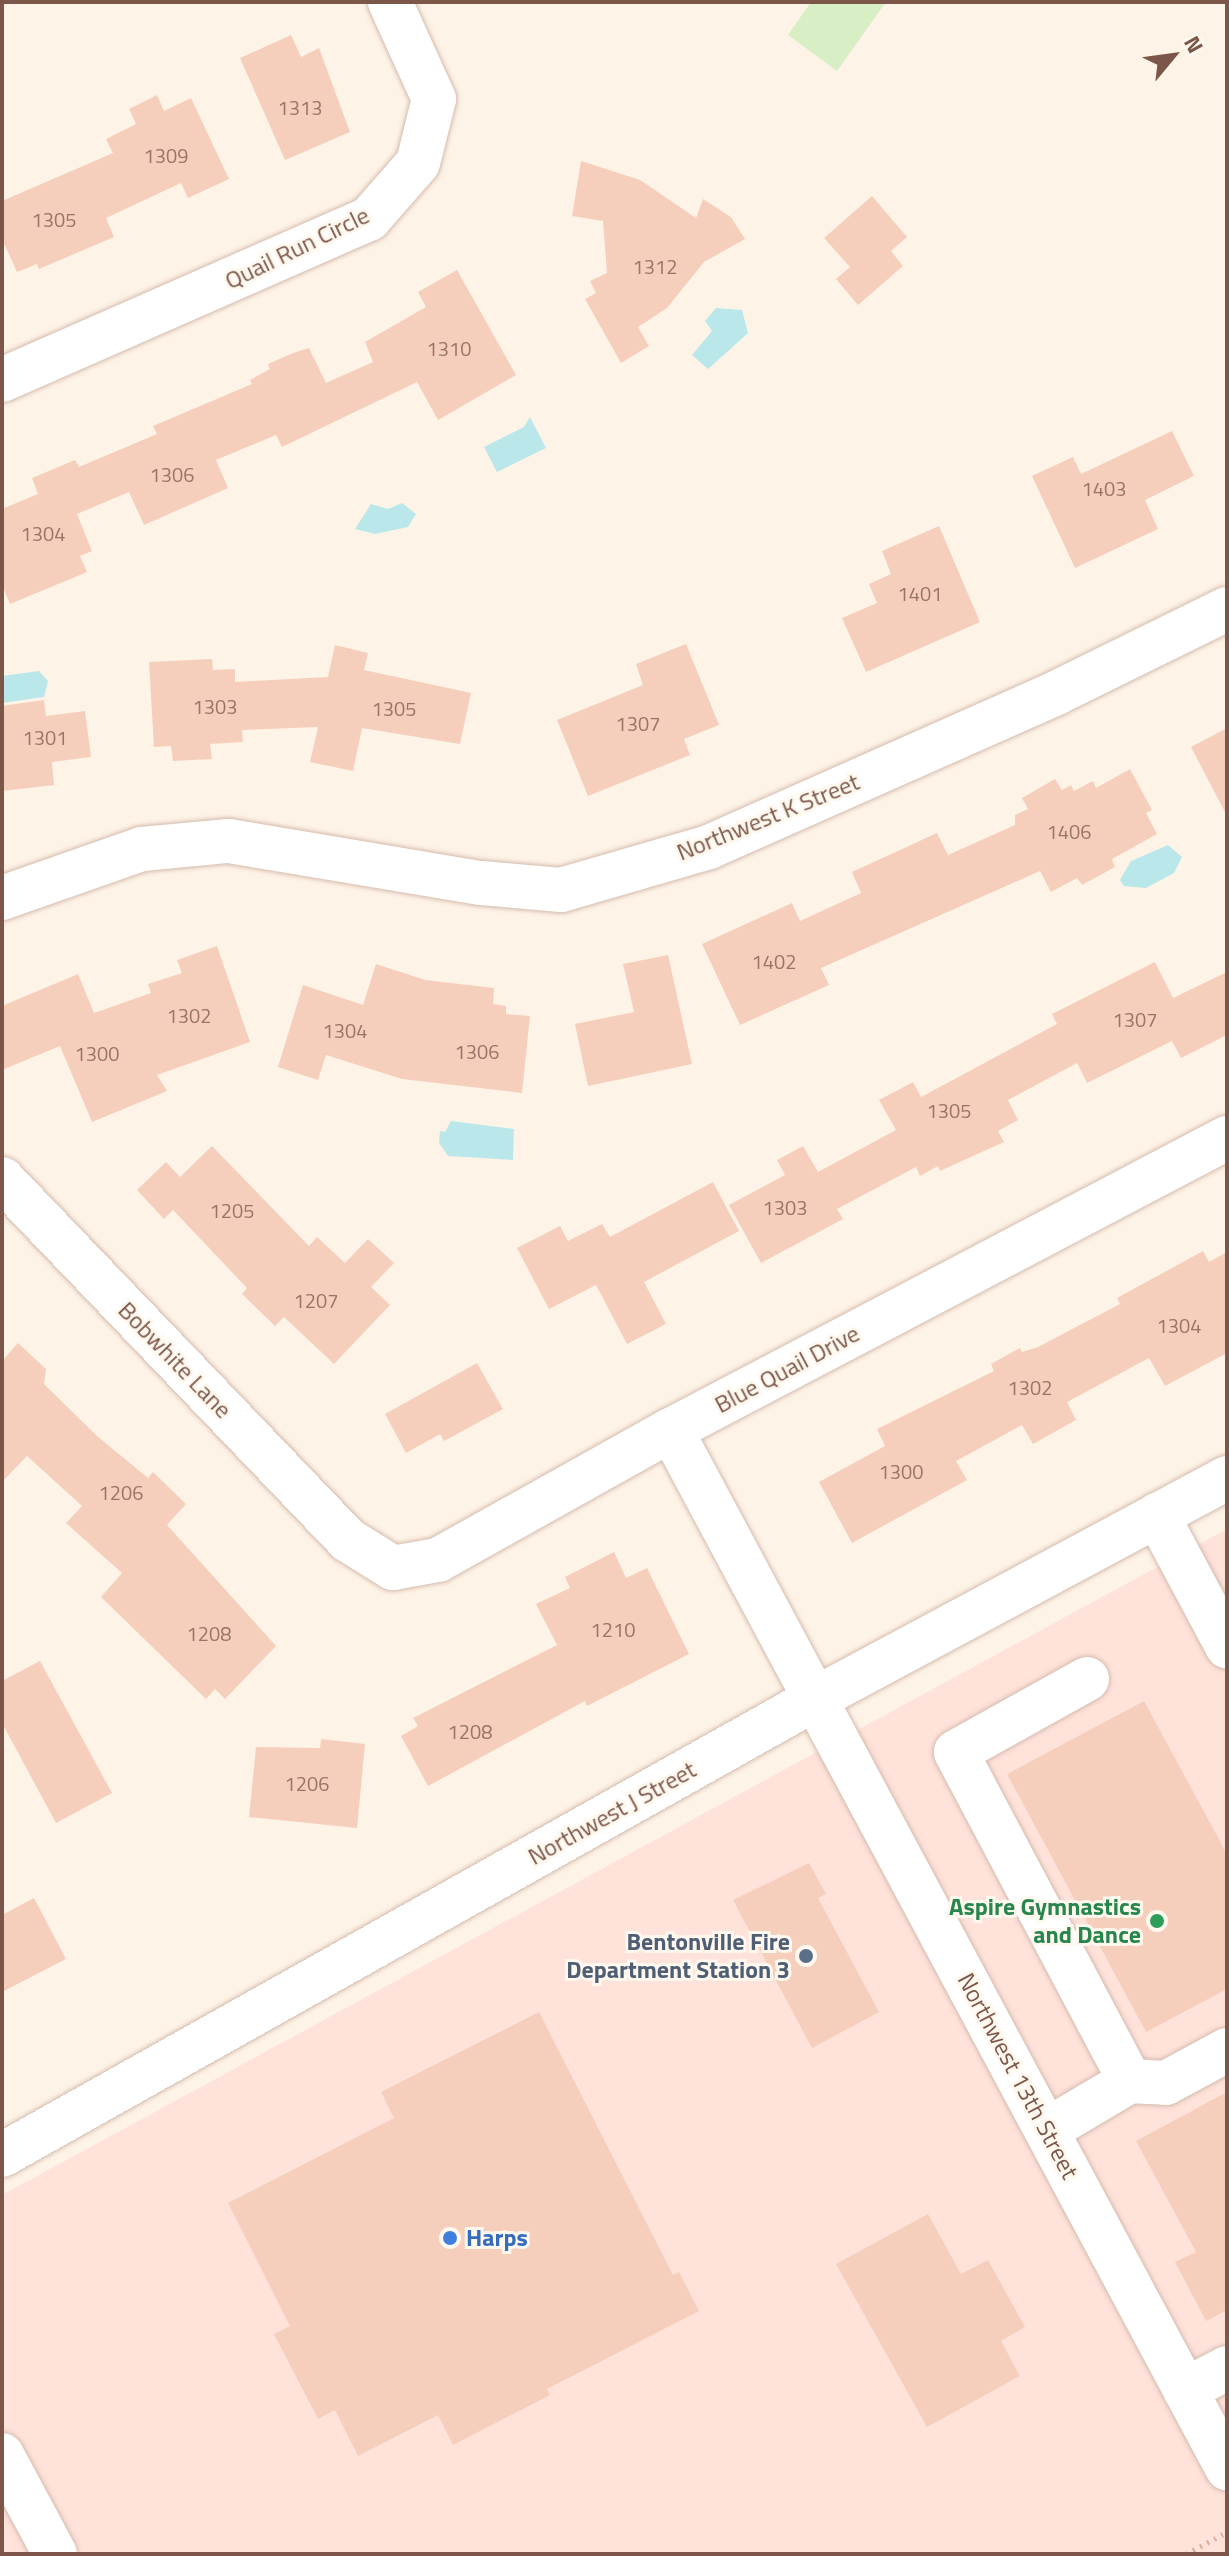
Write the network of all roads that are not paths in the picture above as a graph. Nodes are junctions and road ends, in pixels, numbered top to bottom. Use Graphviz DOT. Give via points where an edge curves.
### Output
graph roads {
  1 [pos="390,2"];
  2 [pos="2,380"];
  3 [pos="1227,609"];
  4 [pos="2,898"];
  5 [pos="1227,1138"];
  6 [pos="2,1179"];
  7 [pos="671,1430"];
  8 [pos="1227,1478"];
  9 [pos="1157,1515"];
  10 [pos="348,1540"];
  11 [pos="1227,1646"];
  12 [pos="1087,1679"];
  13 [pos="815,1699"];
  14 [pos="1227,2050"];
  15 [pos="1130,2081"];
  16 [pos="1047,2130"];
  17 [pos="2,2155"];
  18 [pos="1227,2368"];
  19 [pos="1185,2390"];
  20 [pos="2,2455"];
  21 [pos="1227,2468"];
  22 [pos="55,2554"];
  1 -- 2 [label="street, Quail Run Circle" via="434,99 418,163 369,219"];
  3 -- 4 [label="street, Northwest K Street" via="1056,693 709,847 561,890 481,883 229,841 142,849"];
  5 -- 7 [label="street, Blue Quail Drive"];
  6 -- 10 [label="street, Bobwhite Lane"];
  7 -- 10 [label="street, Blue Quail Drive" via="438,1560 393,1568"];
  7 -- 13 [label="street, Northwest 13th Street"];
  8 -- 9 [label="street, Northwest J Street"];
  9 -- 11 [label="street"];
  9 -- 13 [label="street, Northwest J Street"];
  12 -- 15 [label="street" via="956,1752"];
  13 -- 16 [label="street, Northwest 13th Street"];
  13 -- 17 [label="street, Northwest J Street"];
  14 -- 15 [label="street" via="1166,2083"];
  15 -- 16 [label="street"];
  16 -- 19 [label="street, Northwest 13th Street"];
  18 -- 19 [label="street"];
  19 -- 21 [label="street, Northwest 13th Street"];
  20 -- 22 [label="street"];
}
